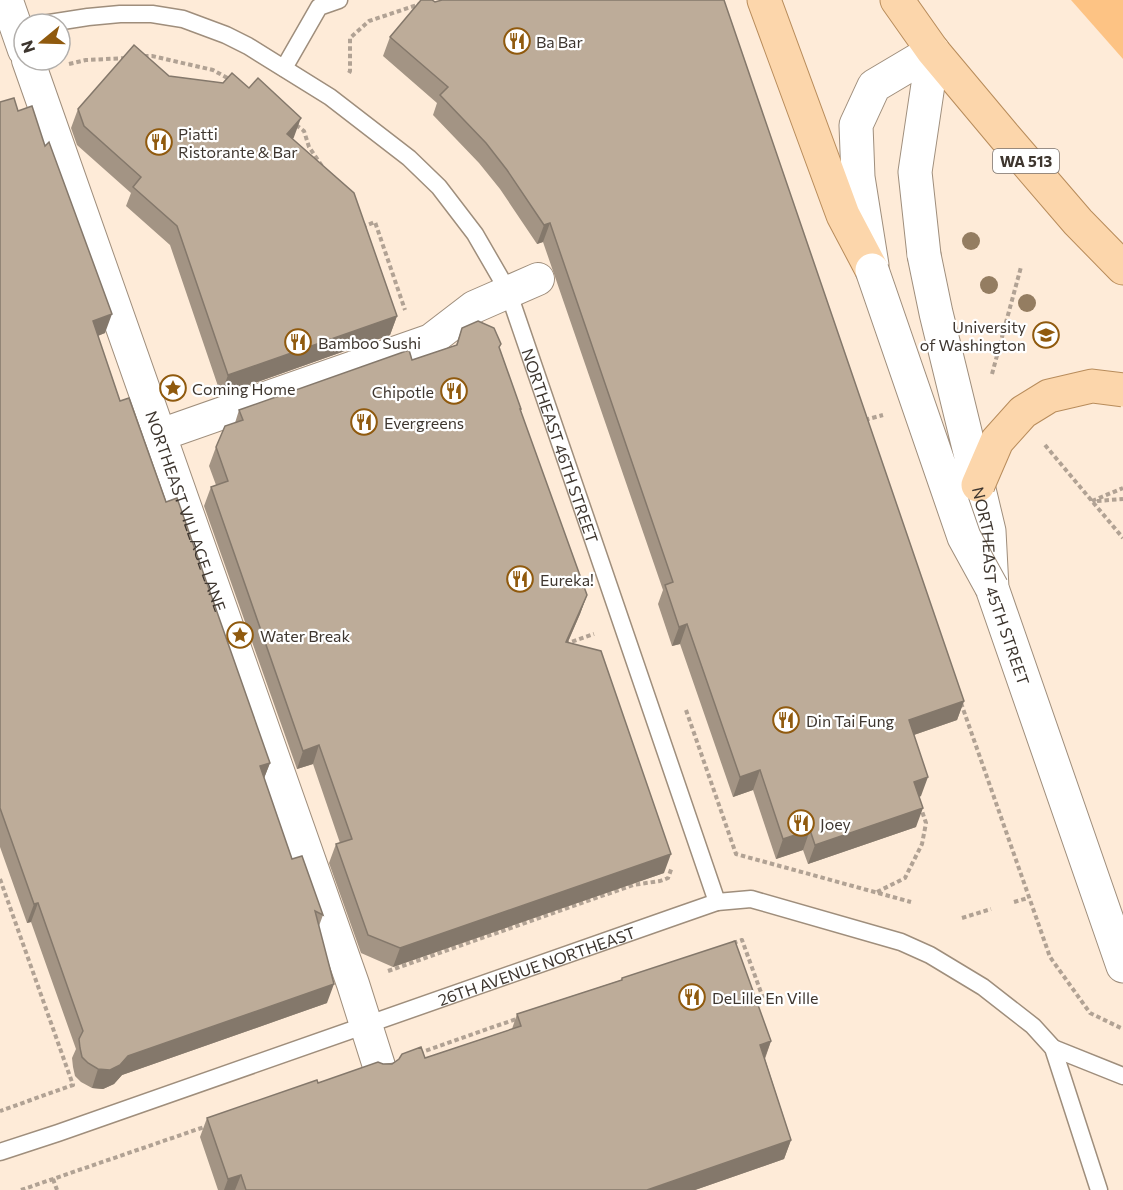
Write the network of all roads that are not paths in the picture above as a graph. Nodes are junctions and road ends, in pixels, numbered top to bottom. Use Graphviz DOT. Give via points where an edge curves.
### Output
graph roads {
  1 [pos="339,0"];
  2 [pos="764,0"];
  3 [pos="897,0"];
  4 [pos="72,22"];
  5 [pos="933,51"];
  6 [pos="284,68"];
  7 [pos="34,72"];
  8 [pos="1123,268"];
  9 [pos="872,270"];
  10 [pos="538,279"];
  11 [pos="508,291"];
  12 [pos="1123,390"];
  13 [pos="160,435"];
  14 [pos="978,485"];
  15 [pos="992,588"];
  16 [pos="717,902"];
  17 [pos="1123,966"];
  18 [pos="366,1024"];
  19 [pos="1053,1048"];
  20 [pos="379,1066"];
  21 [pos="1123,1076"];
  22 [pos="0,1152"];
  23 [pos="1099,1190"];
  1 -- 6 [label="lane" via="319,8"];
  2 -- 9 [label="main road" via="843,215"];
  3 -- 5 [label="main road, WA 513"];
  4 -- 6 [label="lane, NORTHEAST 46TH STREET" via="120,14 183,19 226,35"];
  5 -- 8 [label="main road, WA 513"];
  5 -- 9 [label="main road" via="874,86 856,125 858,177"];
  5 -- 14 [label="main road, NORTHEAST 45TH STREET, bridge" via="915,172 924,255"];
  6 -- 11 [label="lane, NORTHEAST 46TH STREET" via="330,97 409,158 439,187 475,234"];
  7 -- 13 [label="street, NORTHEAST VILLAGE LANE"];
  9 -- 15 [label="main road, bridge" via="964,537"];
  10 -- 11 [label="street"];
  11 -- 13 [label="street" via="474,307 431,340"];
  11 -- 16 [label="lane, NORTHEAST 46TH STREET"];
  12 -- 14 [label="main road, bridge" via="1092,386 1049,396 1023,412 997,441"];
  13 -- 18 [label="street, NORTHEAST VILLAGE LANE"];
  14 -- 15 [label="main road, NORTHEAST 45TH STREET" via="989,531"];
  15 -- 17 [label="main road, NORTHEAST 45TH STREET"];
  16 -- 18 [label="lane, 26TH AVENUE NORTHEAST"];
  16 -- 19 [label="lane, 26TH AVENUE NORTHEAST" via="751,899 911,946 983,987 1033,1026"];
  18 -- 20 [label="street, NORTHEAST VILLAGE LANE"];
  18 -- 22 [label="lane, 26TH AVENUE NORTHEAST"];
  19 -- 21 [label="lane, 26TH AVENUE NORTHEAST"];
  19 -- 23 [label="lane, 26TH AVENUE NORTHEAST"];
}
